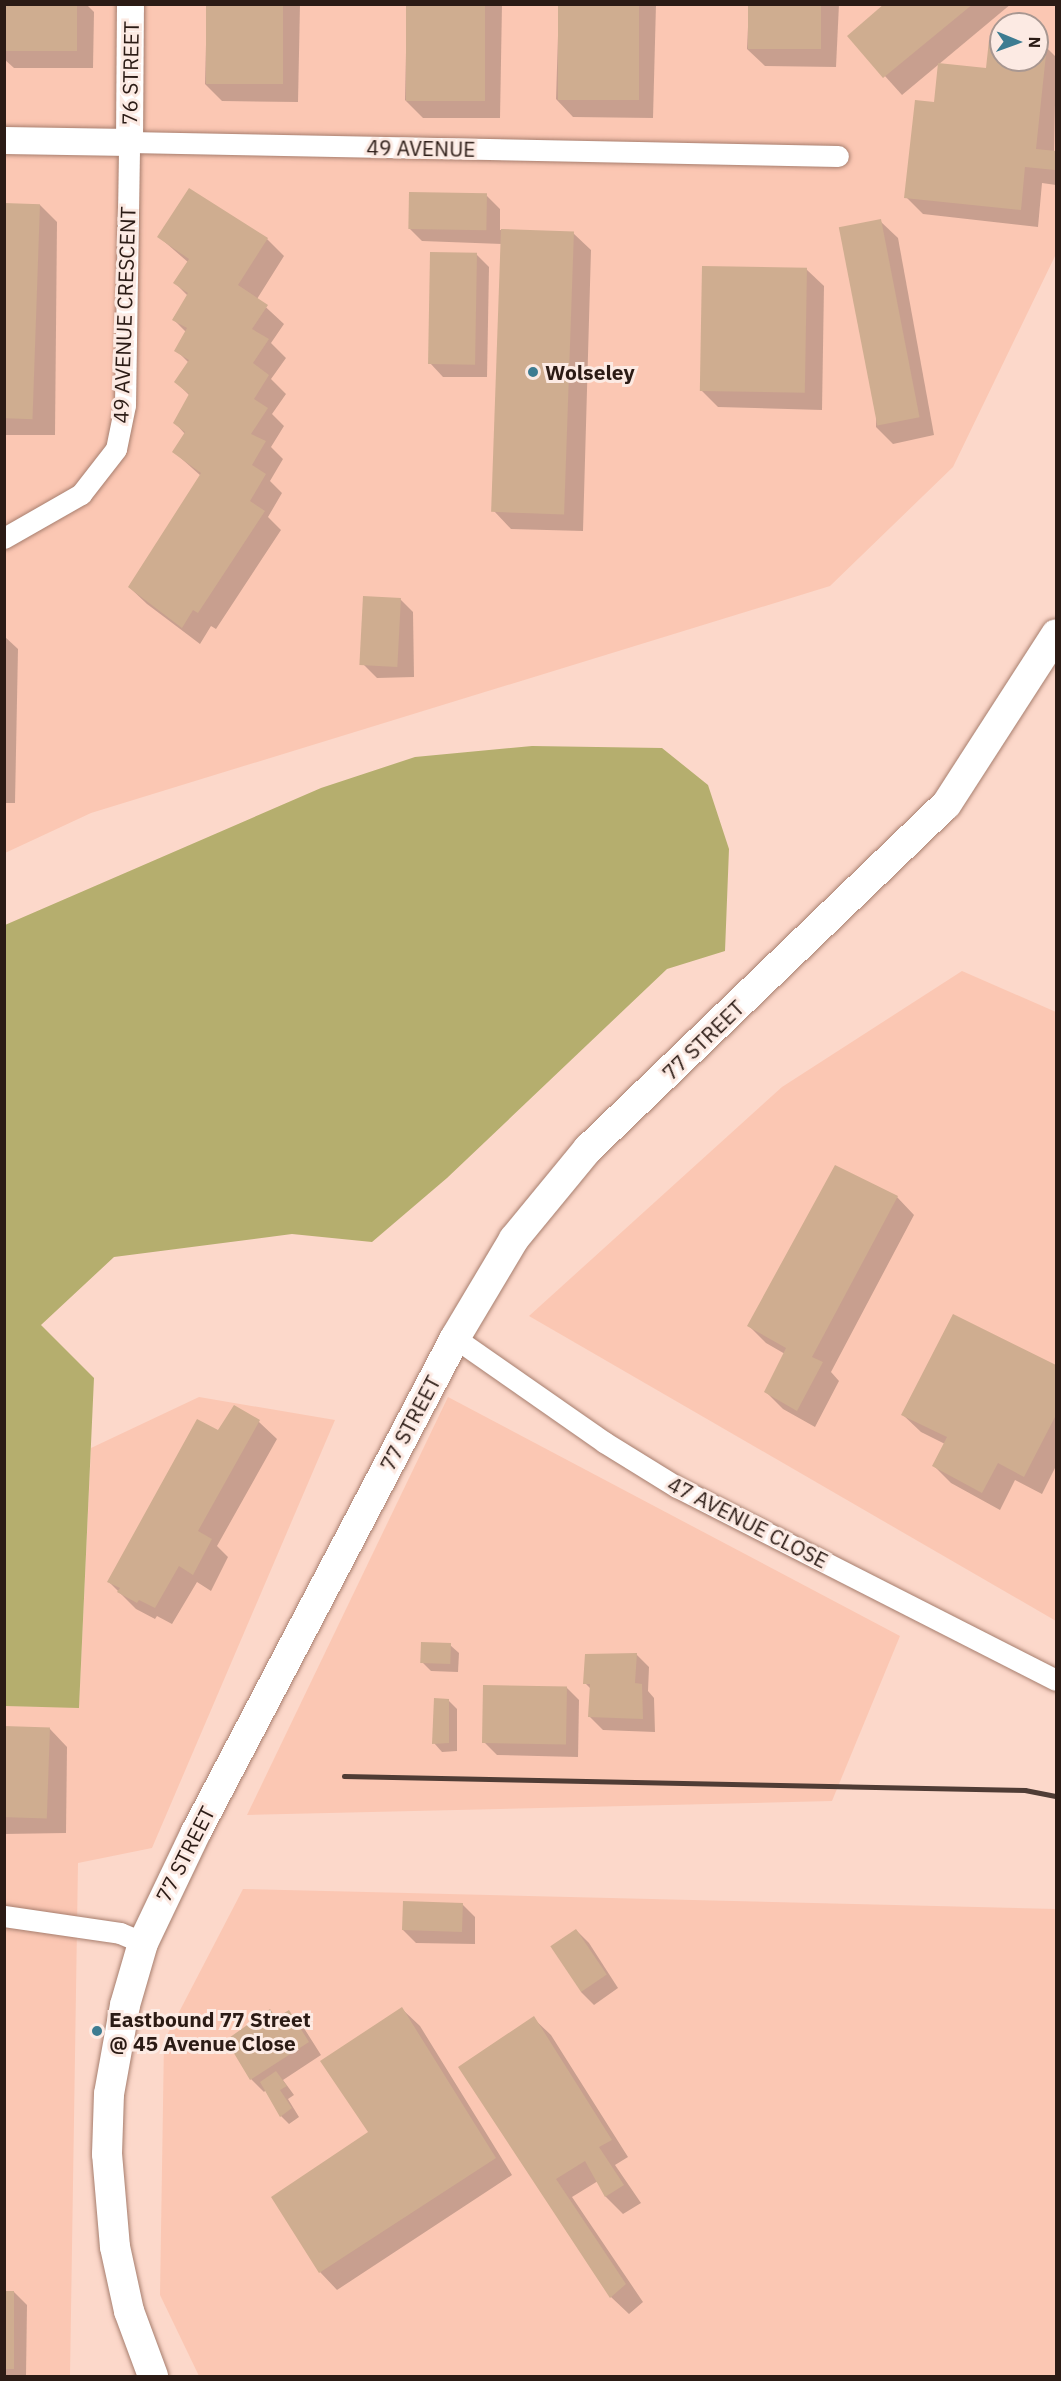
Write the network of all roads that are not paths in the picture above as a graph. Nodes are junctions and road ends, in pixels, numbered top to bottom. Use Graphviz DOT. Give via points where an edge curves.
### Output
graph roads {
  1 [pos="130,4"];
  2 [pos="4,140"];
  3 [pos="129,142"];
  4 [pos="838,156"];
  5 [pos="4,538"];
  6 [pos="1056,634"];
  7 [pos="455,1338"];
  8 [pos="1056,1680"];
  9 [pos="4,1916"];
  10 [pos="144,1943"];
  11 [pos="153,2376"];
  1 -- 3 [label="street, 76 STREET"];
  2 -- 3 [label="street, 49 AVENUE"];
  3 -- 4 [label="street, 49 AVENUE"];
  3 -- 5 [label="street, 49 AVENUE CRESCENT" via="125,405 116,449 81,494"];
  6 -- 7 [label="main road, 77 STREET" via="946,805 588,1149 514,1239"];
  7 -- 8 [label="street, 47 AVENUE CLOSE" via="604,1442 677,1486"];
  7 -- 10 [label="main road, 77 STREET" via="196,1832"];
  9 -- 10 [label="street" via="111,1931"];
  10 -- 11 [label="main road, 77 STREET" via="116,2044 107,2154 121,2279"];
}
